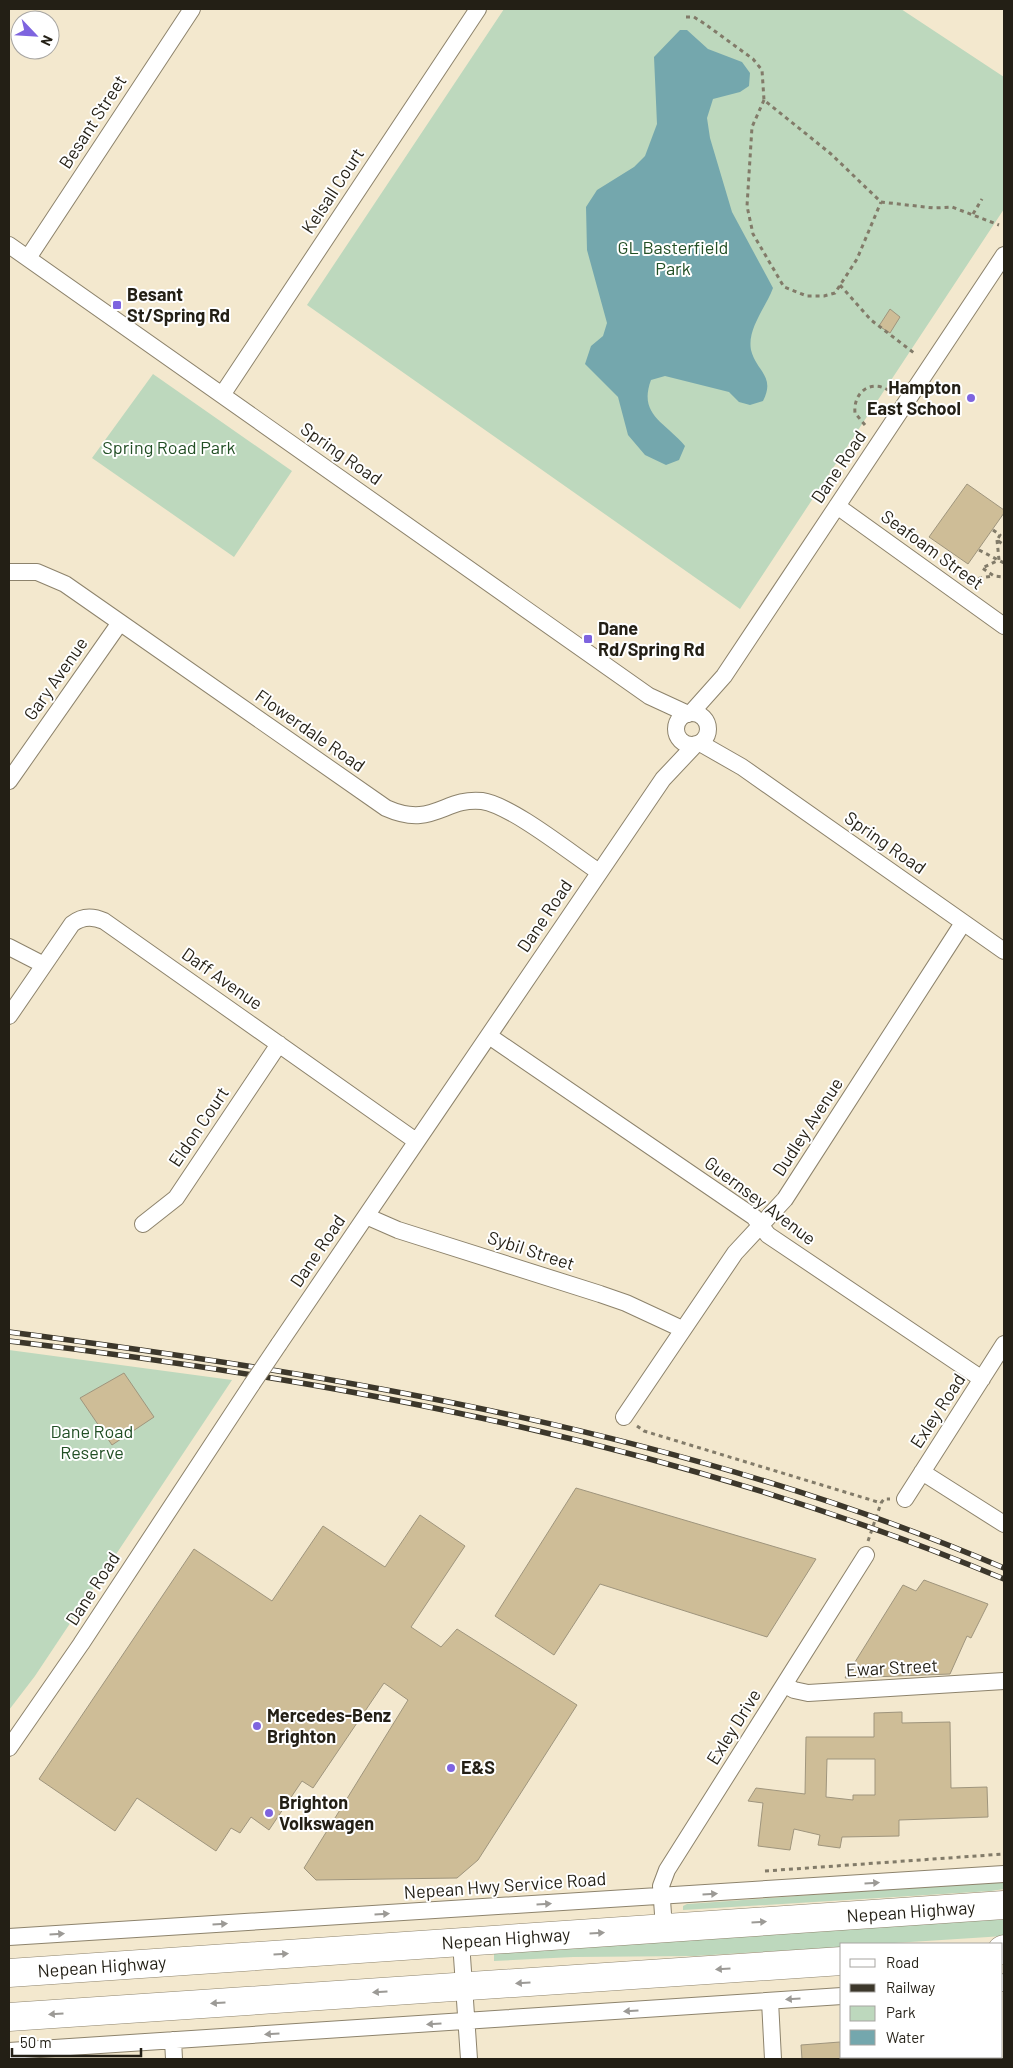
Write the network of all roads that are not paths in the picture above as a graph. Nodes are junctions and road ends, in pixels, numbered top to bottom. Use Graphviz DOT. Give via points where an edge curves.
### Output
graph roads {
  1 [pos="192,9"];
  2 [pos="478,9"];
  3 [pos="9,244"];
  4 [pos="1004,255"];
  5 [pos="28,258"];
  6 [pos="222,395"];
  7 [pos="837,506"];
  8 [pos="9,572"];
  9 [pos="119,624"];
  10 [pos="1004,626"];
  11 [pos="724,676"];
  12 [pos="650,696"];
  13 [pos="690,713"];
  14 [pos="678,733"];
  15 [pos="702,735"];
  16 [pos="662,779"];
  17 [pos="9,781"];
  18 [pos="599,872"];
  19 [pos="963,923"];
  20 [pos="9,947"];
  21 [pos="1004,951"];
  22 [pos="44,964"];
  23 [pos="9,1016"];
  24 [pos="489,1036"];
  25 [pos="279,1044"];
  26 [pos="416,1142"];
  27 [pos="366,1216"];
  28 [pos="143,1224"];
  29 [pos="761,1226"];
  30 [pos="682,1329"];
  31 [pos="1004,1344"];
  32 [pos="982,1379"];
  33 [pos="624,1417"];
  34 [pos="922,1472"];
  35 [pos="905,1500"];
  36 [pos="1004,1524"];
  37 [pos="866,1555"];
  38 [pos="1004,1681"];
  39 [pos="785,1684"];
  40 [pos="9,1748"];
  41 [pos="1004,1874"];
  42 [pos="662,1897"];
  43 [pos="1004,1905"];
  44 [pos="664,1928"];
  45 [pos="9,1938"];
  46 [pos="461,1942"];
  47 [pos="840,1961"];
  48 [pos="9,1973"];
  49 [pos="464,1987"];
  50 [pos="840,1996"];
  51 [pos="770,2001"];
  52 [pos="9,2017"];
  53 [pos="466,2022"];
  54 [pos="173,2040"];
  55 [pos="9,2051"];
  56 [pos="174,2059"];
  57 [pos="469,2059"];
  58 [pos="772,2059"];
  1 -- 5 [label="street, Besant Street"];
  2 -- 6 [label="street, Kelsall Court"];
  3 -- 5 [label="street, Spring Road"];
  4 -- 7 [label="street, Dane Road"];
  5 -- 6 [label="street, Spring Road"];
  6 -- 12 [label="street, Spring Road"];
  7 -- 10 [label="street, Seafoam Street"];
  7 -- 11 [label="street, Dane Road"];
  8 -- 9 [label="street, Flowerdale Road" via="36,572 55,578"];
  9 -- 17 [label="street, Gary Avenue"];
  9 -- 18 [label="street, Flowerdale Road" via="386,808 401,814 422,816 471,801 490,803 519,818"];
  11 -- 13 [label="street, Dane Road"];
  11 -- 15 [label="street, Dane Road"];
  12 -- 13 [label="street, Spring Road"];
  12 -- 14 [label="street, Spring Road"];
  13 -- 14 [label="street" via="680,718"];
  13 -- 15 [label="street" via="700,715"];
  14 -- 15 [label="street" via="687,744"];
  14 -- 16 [label="street, Dane Road"];
  15 -- 16 [label="street, Dane Road"];
  15 -- 19 [label="street, Spring Road" via="742,767"];
  16 -- 18 [label="street, Dane Road"];
  18 -- 24 [label="street, Dane Road"];
  19 -- 21 [label="street, Spring Road"];
  19 -- 29 [label="street, Dudley Avenue" via="785,1200"];
  20 -- 22 [label="street"];
  22 -- 23 [label="street, Daff Avenue"];
  22 -- 25 [label="street, Daff Avenue" via="72,924 77,920 94,918"];
  24 -- 26 [label="street, Dane Road"];
  24 -- 29 [label="street, Guernsey Avenue" via="748,1213"];
  25 -- 26 [label="street, Daff Avenue"];
  25 -- 28 [label="street, Eldon Court" via="176,1198"];
  26 -- 27 [label="street, Dane Road"];
  27 -- 30 [label="street, Sybil Street" via="398,1230 626,1303"];
  27 -- 40 [label="street, Dane Road, bridge"];
  29 -- 30 [label="street, Dudley Avenue" via="735,1253"];
  29 -- 32 [label="street, Guernsey Avenue" via="768,1235"];
  30 -- 33 [label="street, Dudley Avenue"];
  31 -- 32 [label="street, Exley Road"];
  32 -- 34 [label="street, Exley Road"];
  34 -- 35 [label="street, Exley Road"];
  34 -- 36 [label="street"];
  37 -- 39 [label="street, Exley Drive"];
  38 -- 39 [label="street, Ewar Street" via="808,1693"];
  39 -- 42 [label="street, Exley Drive" via="667,1870 661,1886"];
  42 -- 41 [label="street, Nepean Hwy Service Road, one-way"];
  42 -- 44 [label="street, Exley Drive"];
  45 -- 42 [label="street, Nepean Hwy Service Road, one-way"];
  44 -- 43 [label="highway, Nepean Highway, one-way"];
  46 -- 44 [label="highway, Nepean Highway, one-way"];
  48 -- 46 [label="highway, Nepean Highway, one-way"];
  46 -- 49 [label="street"];
  47 -- 49 [label="highway, one-way"];
  49 -- 52 [label="highway, one-way"];
  49 -- 53 [label="street"];
  50 -- 51 [label="street, one-way"];
  51 -- 53 [label="street, one-way"];
  51 -- 58 [label="street"];
  53 -- 54 [label="street, one-way"];
  53 -- 57 [label="street"];
  54 -- 55 [label="street"];
  54 -- 56 [label="street"];
}
